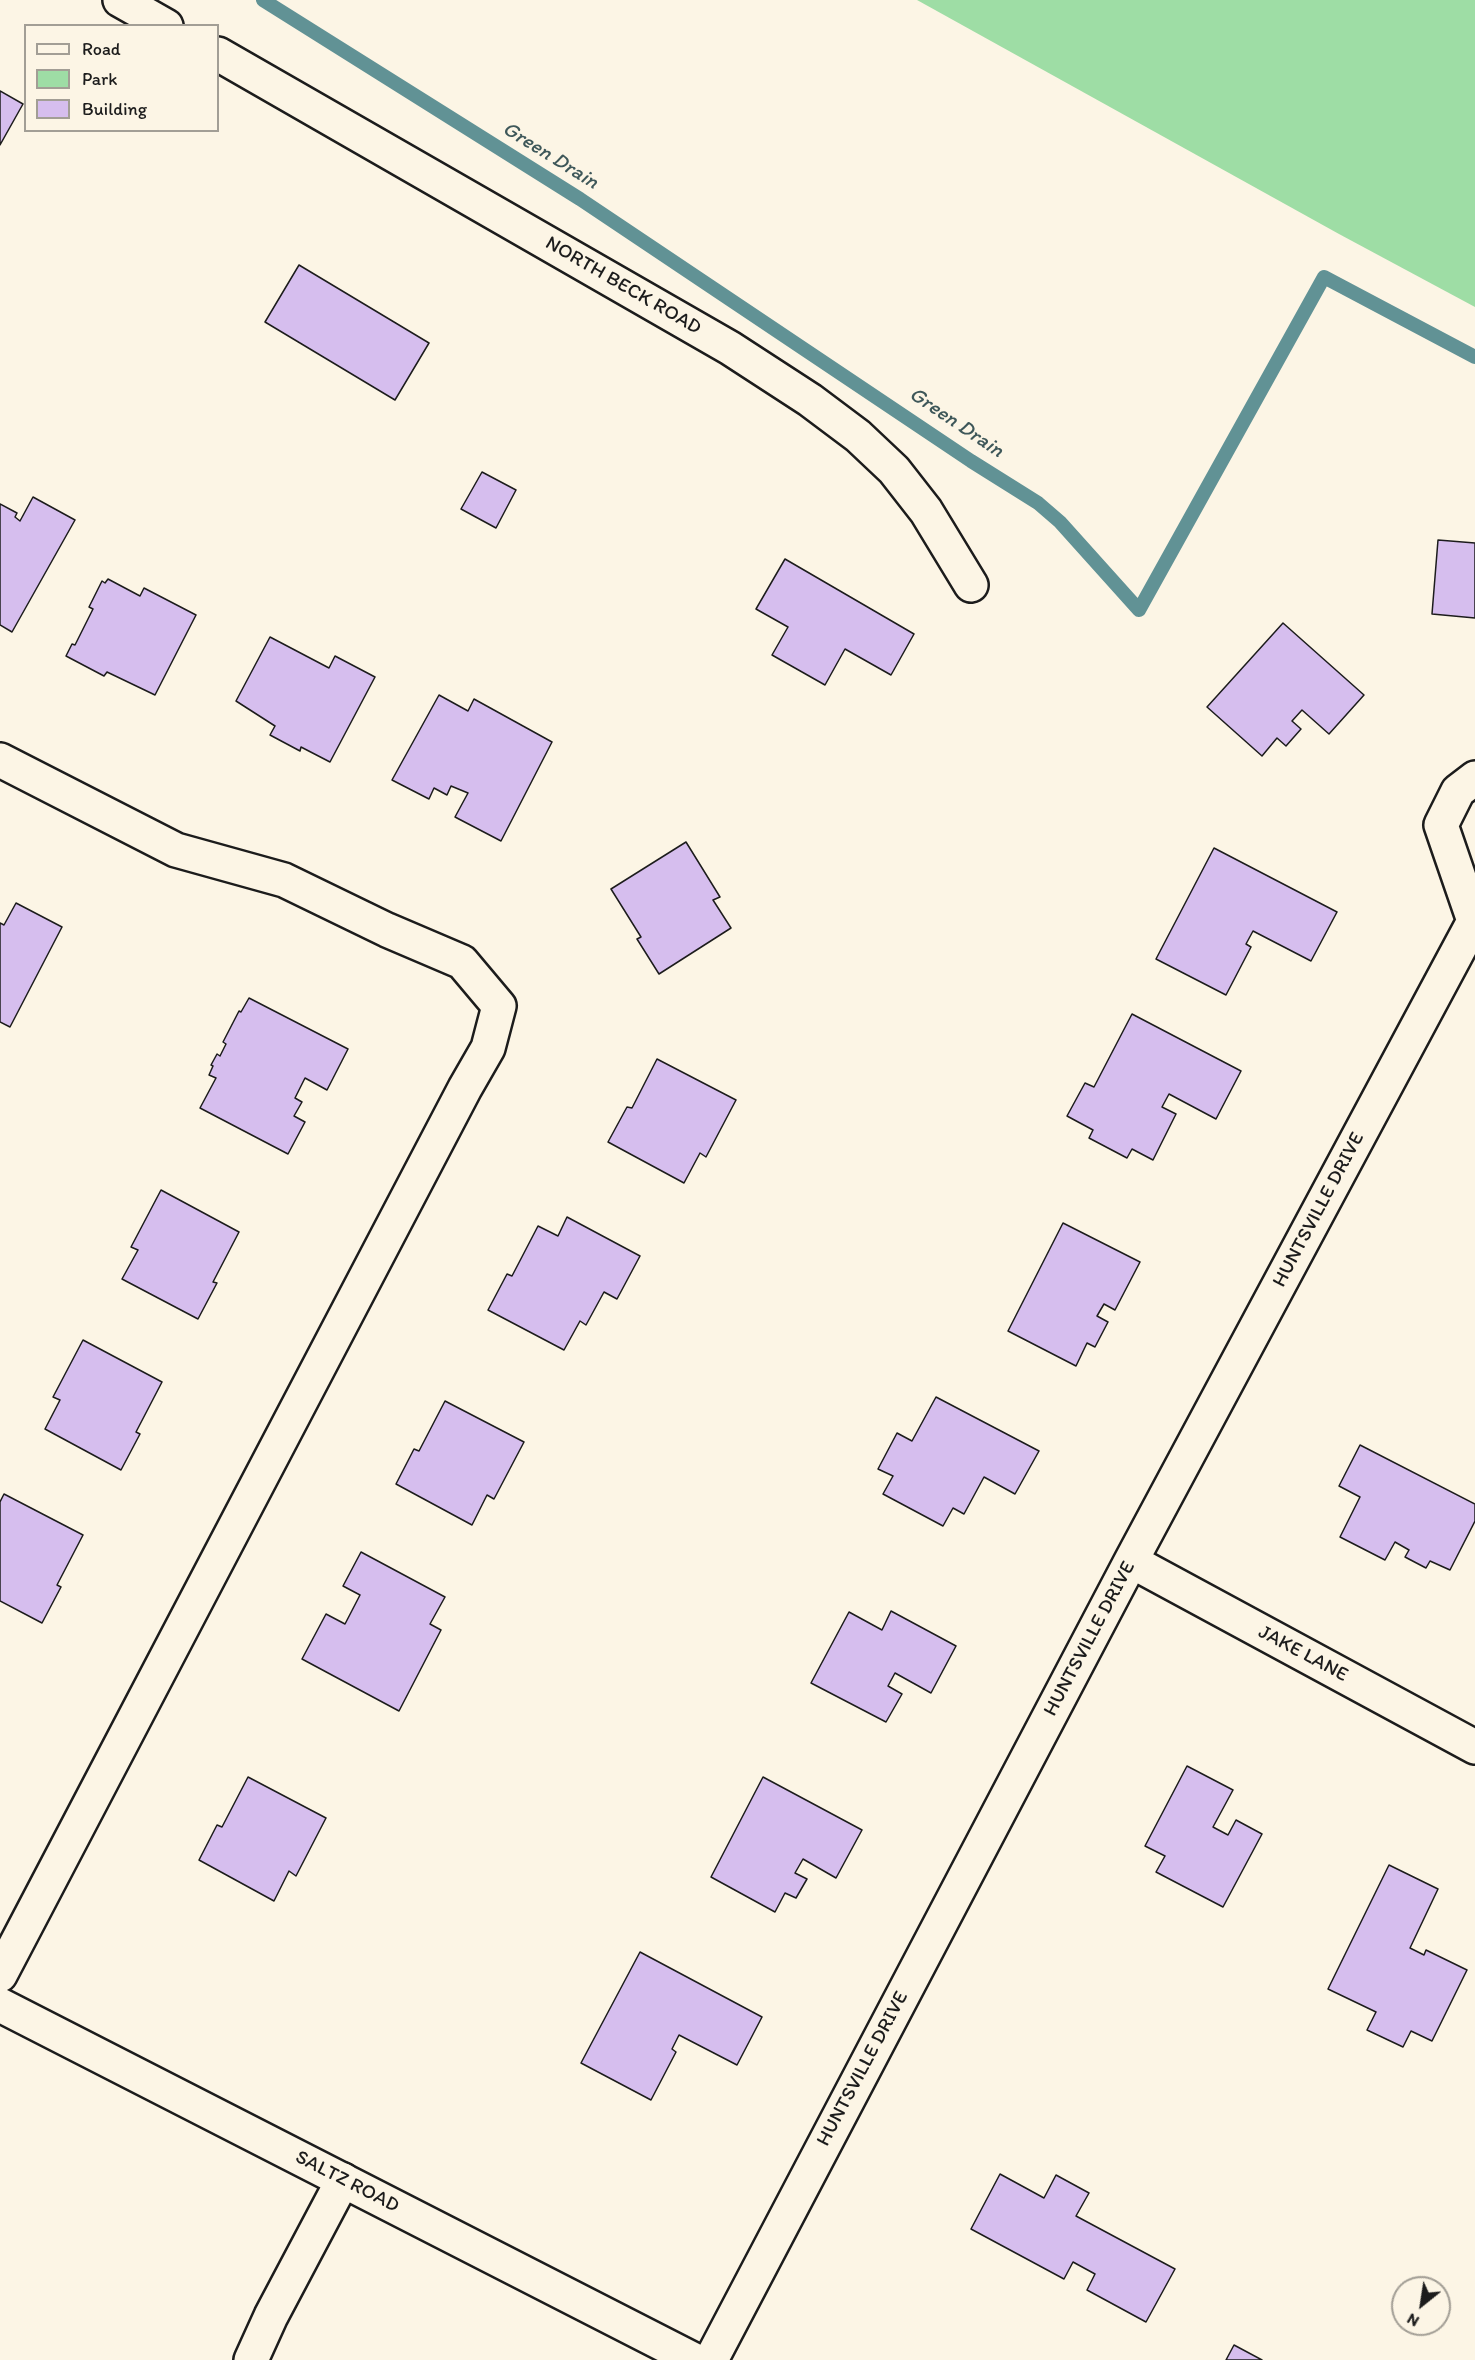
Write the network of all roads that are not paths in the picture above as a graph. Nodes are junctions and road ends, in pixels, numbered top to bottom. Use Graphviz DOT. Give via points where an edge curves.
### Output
graph roads {
  1 [pos="120,0"];
  2 [pos="162,24"];
  3 [pos="219,55"];
  4 [pos="971,585"];
  5 [pos="0,760"];
  6 [pos="1475,778"];
  7 [pos="1475,920"];
  8 [pos="1131,1561"];
  9 [pos="1475,1747"];
  10 [pos="0,1975"];
  11 [pos="0,2005"];
  12 [pos="343,2180"];
  13 [pos="251,2360"];
  14 [pos="694,2360"];
  15 [pos="711,2360"];
  1 -- 2 [label="street"];
  3 -- 4 [label="street, NORTH BECK ROAD" via="730,348 810,400 858,436 894,470 927,511"];
  5 -- 10 [label="street" via="176,850 284,880 462,962 499,1006 489,1048"];
  6 -- 7 [label="street" via="1458,791 1441,825"];
  7 -- 8 [label="street, HUNTSVILLE DRIVE"];
  8 -- 9 [label="street, JAKE LANE"];
  8 -- 15 [label="street, HUNTSVILLE DRIVE"];
  11 -- 12 [label="street, SALTZ ROAD"];
  12 -- 13 [label="street"];
  12 -- 14 [label="street, SALTZ ROAD"];
}
